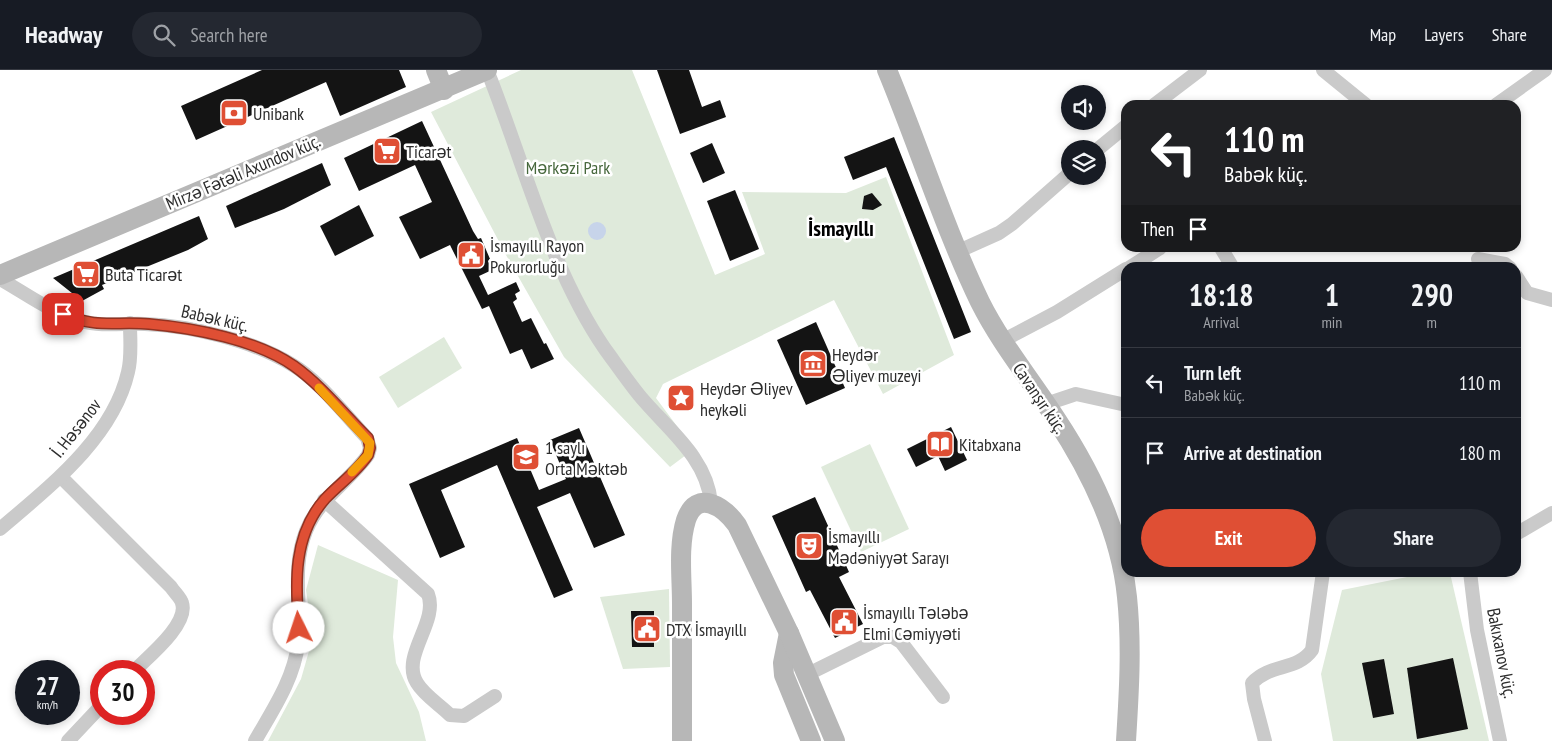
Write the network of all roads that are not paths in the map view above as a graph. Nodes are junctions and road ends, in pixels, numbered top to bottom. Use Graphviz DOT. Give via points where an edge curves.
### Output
graph roads {
  1 [pos="436,70"];
  2 [pos="487,70"];
  3 [pos="887,70"];
  4 [pos="1200,70"];
  5 [pos="1323,70"];
  6 [pos="1545,70"];
  7 [pos="444,90"];
  8 [pos="1161,100"];
  9 [pos="1360,100"];
  10 [pos="1503,100"];
  11 [pos="1121,130"];
  12 [pos="1106,142"];
  13 [pos="1061,181"];
  14 [pos="959,251"];
  15 [pos="1154,252"];
  16 [pos="1476,258"];
  17 [pos="1138,262"];
  18 [pos="1495,262"];
  19 [pos="1121,272"];
  20 [pos="0,275"];
  21 [pos="0,279"];
  22 [pos="1521,283"];
  23 [pos="1552,300"];
  24 [pos="130,323"];
  25 [pos="1002,341"];
  26 [pos="1046,404"];
  27 [pos="1121,404"];
  28 [pos="61,477"];
  29 [pos="324,500"];
  30 [pos="711,503"];
  31 [pos="1552,513"];
  32 [pos="0,529"];
  33 [pos="1521,531"];
  34 [pos="1121,562"];
  35 [pos="1124,577"];
  36 [pos="1322,577"];
  37 [pos="1471,577"];
  38 [pos="789,633"];
  39 [pos="145,660"];
  40 [pos="806,675"];
  41 [pos="495,696"];
  42 [pos="942,697"];
  43 [pos="90,718"];
  44 [pos="68,741"];
  45 [pos="255,741"];
  46 [pos="682,741"];
  47 [pos="811,741"];
  48 [pos="835,741"];
  49 [pos="1126,741"];
  50 [pos="1265,741"];
  51 [pos="1500,741"];
  1 -- 7 [label="main road"];
  2 -- 7 [label="main road, Mirzə Fətəli Axundov küç."];
  2 -- 30 [label="street" via="578,303 629,382 700,467"];
  3 -- 14 [label="main road, Cavanşır küç."];
  4 -- 8 [label="street"];
  5 -- 9 [label="street"];
  6 -- 10 [label="street"];
  7 -- 20 [label="main road, Mirzə Fətəli Axundov küç."];
  11 -- 12 [label="street"];
  13 -- 14 [label="street" via="1012,224"];
  14 -- 25 [label="main road, Cavanşır küç." via="980,301"];
  15 -- 17 [label="street"];
  16 -- 18 [label="street"];
  19 -- 25 [label="street"];
  21 -- 24 [label="street, Babək küç." via="80,321 101,325"];
  22 -- 23 [label="street" via="1527,292"];
  24 -- 28 [label="street, İ. Həsənov" via="129,370 118,405"];
  24 -- 29 [label="street, Babək küç." via="177,328 232,340 278,357 308,377 368,438 370,448 368,455"];
  25 -- 26 [label="main road, Cavanşır küç."];
  26 -- 27 [label="street" via="1076,394"];
  26 -- 34 [label="main road, Cavanşır küç." via="1094,486"];
  28 -- 32 [label="street, İ. Həsənov"];
  28 -- 39 [label="street" via="171,587 182,602 179,624"];
  29 -- 41 [label="street" via="428,594 430,612 412,660 416,682 450,715 464,716"];
  29 -- 45 [label="street" via="306,529 297,564 299,628 293,667"];
  30 -- 38 [label="main road" via="728,512 738,525"];
  30 -- 46 [label="main road" via="701,503 692,509 684,531"];
  31 -- 33 [label="street"];
  35 -- 49 [label="main road, Cavanşır küç." via="1130,633"];
  36 -- 50 [label="street" via="1312,650 1306,660 1261,674 1252,683"];
  37 -- 51 [label="street, Bakıxanov küç." via="1477,630"];
  38 -- 40 [label="main road"];
  38 -- 47 [label="main road" via="784,675"];
  40 -- 42 [label="street" via="883,638 893,637 902,642"];
  40 -- 48 [label="main road"];
  43 -- 44 [label="street"];
}
